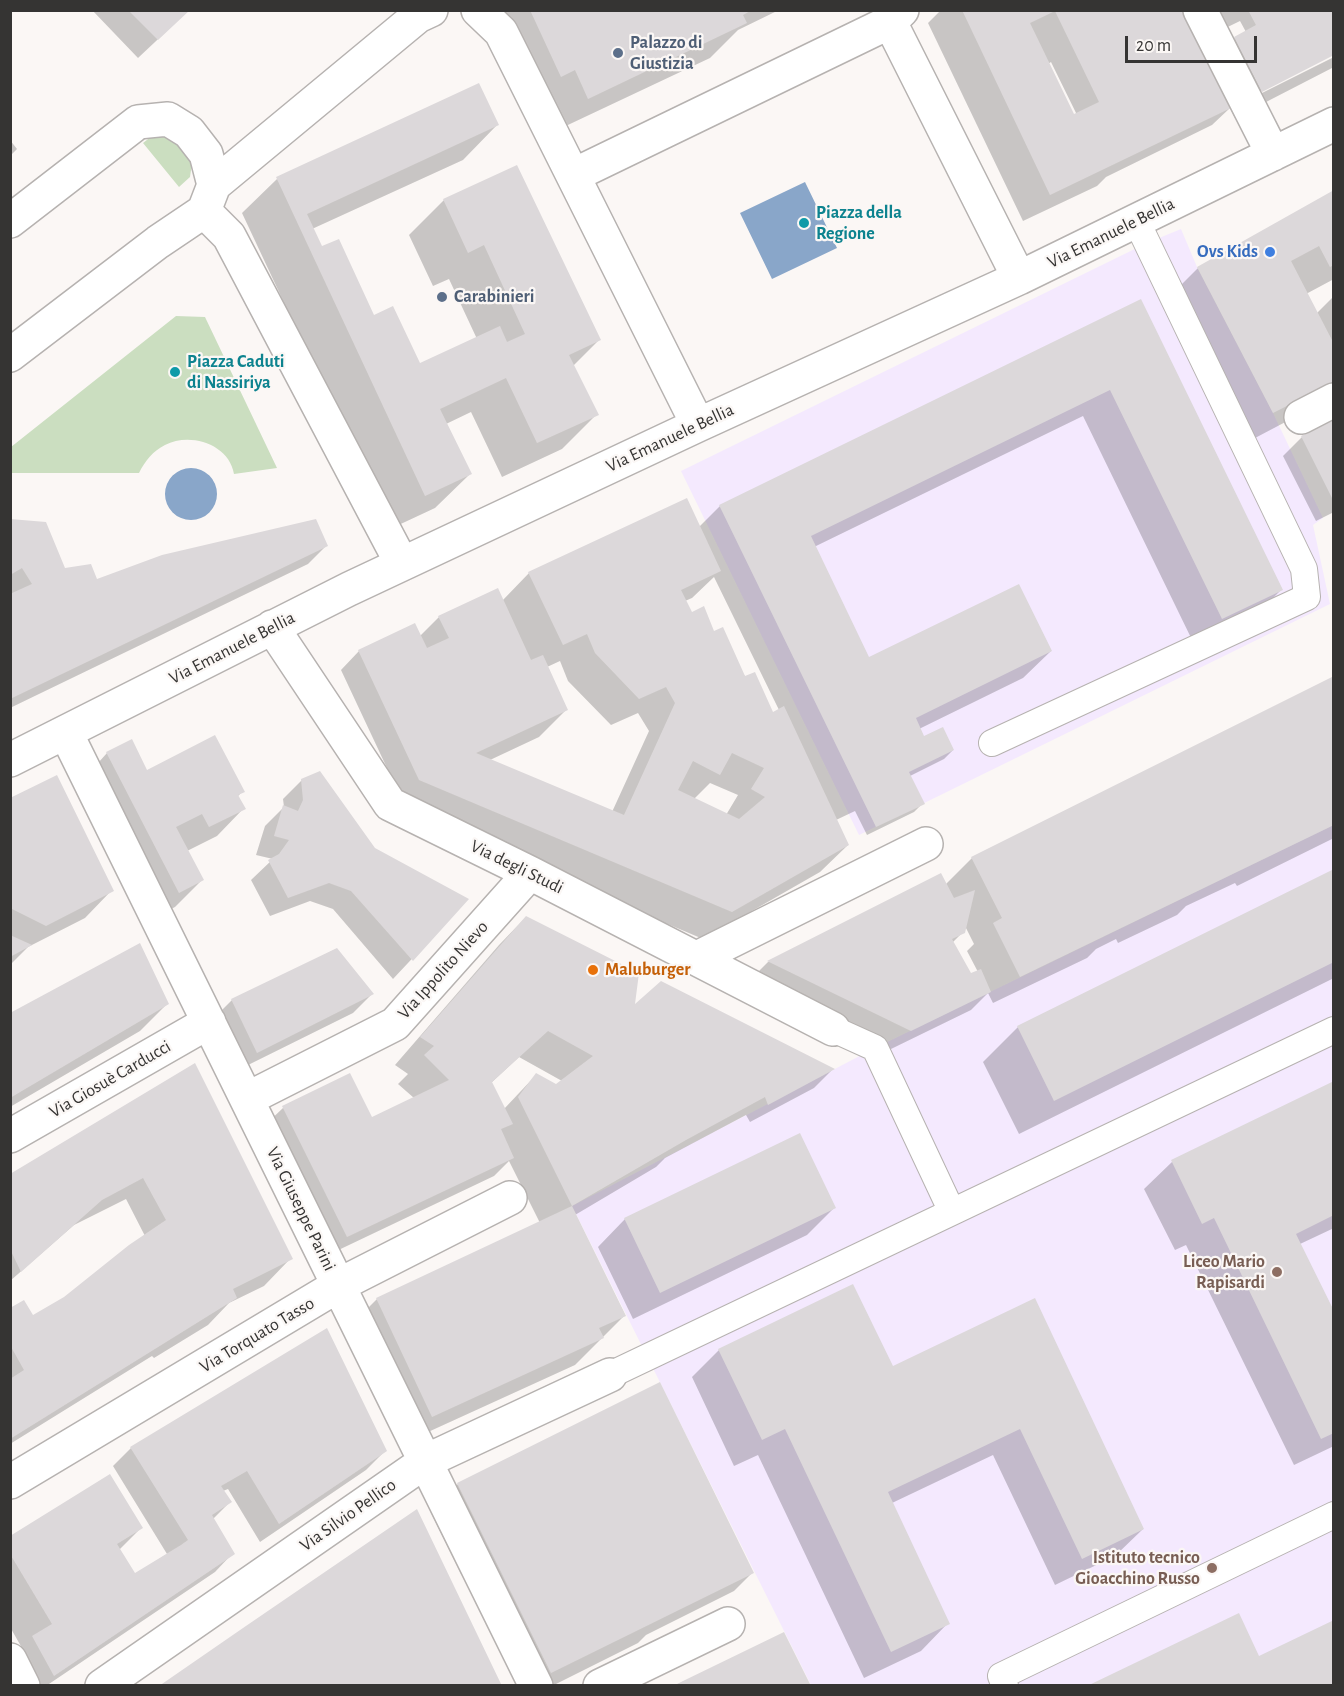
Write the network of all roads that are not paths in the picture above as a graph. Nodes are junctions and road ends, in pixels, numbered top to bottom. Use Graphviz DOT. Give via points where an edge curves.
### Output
graph roads {
  1 [pos="431,10"];
  2 [pos="478,10"];
  3 [pos="1200,10"];
  4 [pos="896,16"];
  5 [pos="1334,124"];
  6 [pos="1272,154"];
  7 [pos="574,175"];
  8 [pos="209,198"];
  9 [pos="1136,220"];
  10 [pos="10,221"];
  11 [pos="1019,278"];
  12 [pos="10,356"];
  13 [pos="1334,400"];
  14 [pos="1301,417"];
  15 [pos="698,425"];
  16 [pos="402,564"];
  17 [pos="272,627"];
  18 [pos="66,733"];
  19 [pos="992,743"];
  20 [pos="10,760"];
  21 [pos="926,844"];
  22 [pos="530,873"];
  23 [pos="697,958"];
  24 [pos="209,1022"];
  25 [pos="833,1029"];
  26 [pos="1334,1030"];
  27 [pos="247,1099"];
  28 [pos="10,1136"];
  29 [pos="510,1198"];
  30 [pos="952,1212"];
  31 [pos="339,1285"];
  32 [pos="610,1375"];
  33 [pos="426,1461"];
  34 [pos="10,1482"];
  35 [pos="1334,1515"];
  36 [pos="728,1624"];
  37 [pos="10,1660"];
  38 [pos="23,1686"];
  39 [pos="102,1686"];
  40 [pos="536,1686"];
  41 [pos="600,1686"];
  42 [pos="1005,1686"];
  1 -- 8 [label="street" via="418,15"];
  2 -- 7 [label="street" via="501,32"];
  3 -- 6 [label="street"];
  4 -- 7 [label="street"];
  4 -- 11 [label="street"];
  5 -- 6 [label="street, Via Emanuele Bellia"];
  6 -- 9 [label="street, Via Emanuele Bellia"];
  7 -- 15 [label="street"];
  8 -- 10 [label="street" via="206,154 189,132 168,119 138,122"];
  8 -- 12 [label="street"];
  8 -- 16 [label="street"];
  9 -- 11 [label="street, Via Emanuele Bellia"];
  9 -- 19 [label="lane" via="1304,569 1306,597"];
  11 -- 15 [label="street, Via Emanuele Bellia"];
  13 -- 14 [label="street"];
  15 -- 16 [label="street, Via Emanuele Bellia"];
  16 -- 17 [label="street, Via Emanuele Bellia"];
  17 -- 18 [label="street, Via Emanuele Bellia"];
  17 -- 22 [label="street, Via degli Studi" via="390,804"];
  18 -- 20 [label="street, Via Emanuele Bellia"];
  18 -- 24 [label="street, Via Giuseppe Parini"];
  21 -- 23 [label="street"];
  22 -- 23 [label="street, Via degli Studi"];
  22 -- 27 [label="street, Via Ippolito Nievo" via="395,1024"];
  23 -- 25 [label="street, Via degli Studi"];
  24 -- 27 [label="street, Via Giuseppe Parini"];
  24 -- 28 [label="street, Via Giosuè Carducci"];
  25 -- 30 [label="lane" via="875,1048"];
  26 -- 30 [label="lane"];
  27 -- 31 [label="street, Via Giuseppe Parini"];
  29 -- 31 [label="street, Via Torquato Tasso"];
  30 -- 32 [label="lane"];
  31 -- 33 [label="street, Via Giuseppe Parini"];
  31 -- 34 [label="street, Via Torquato Tasso"];
  32 -- 33 [label="street, Via Silvio Pellico"];
  33 -- 39 [label="street, Via Silvio Pellico"];
  33 -- 40 [label="street, Via Giuseppe Parini"];
  35 -- 42 [label="lane" via="1001,1676"];
  36 -- 41 [label="street"];
  37 -- 38 [label="street"];
}
